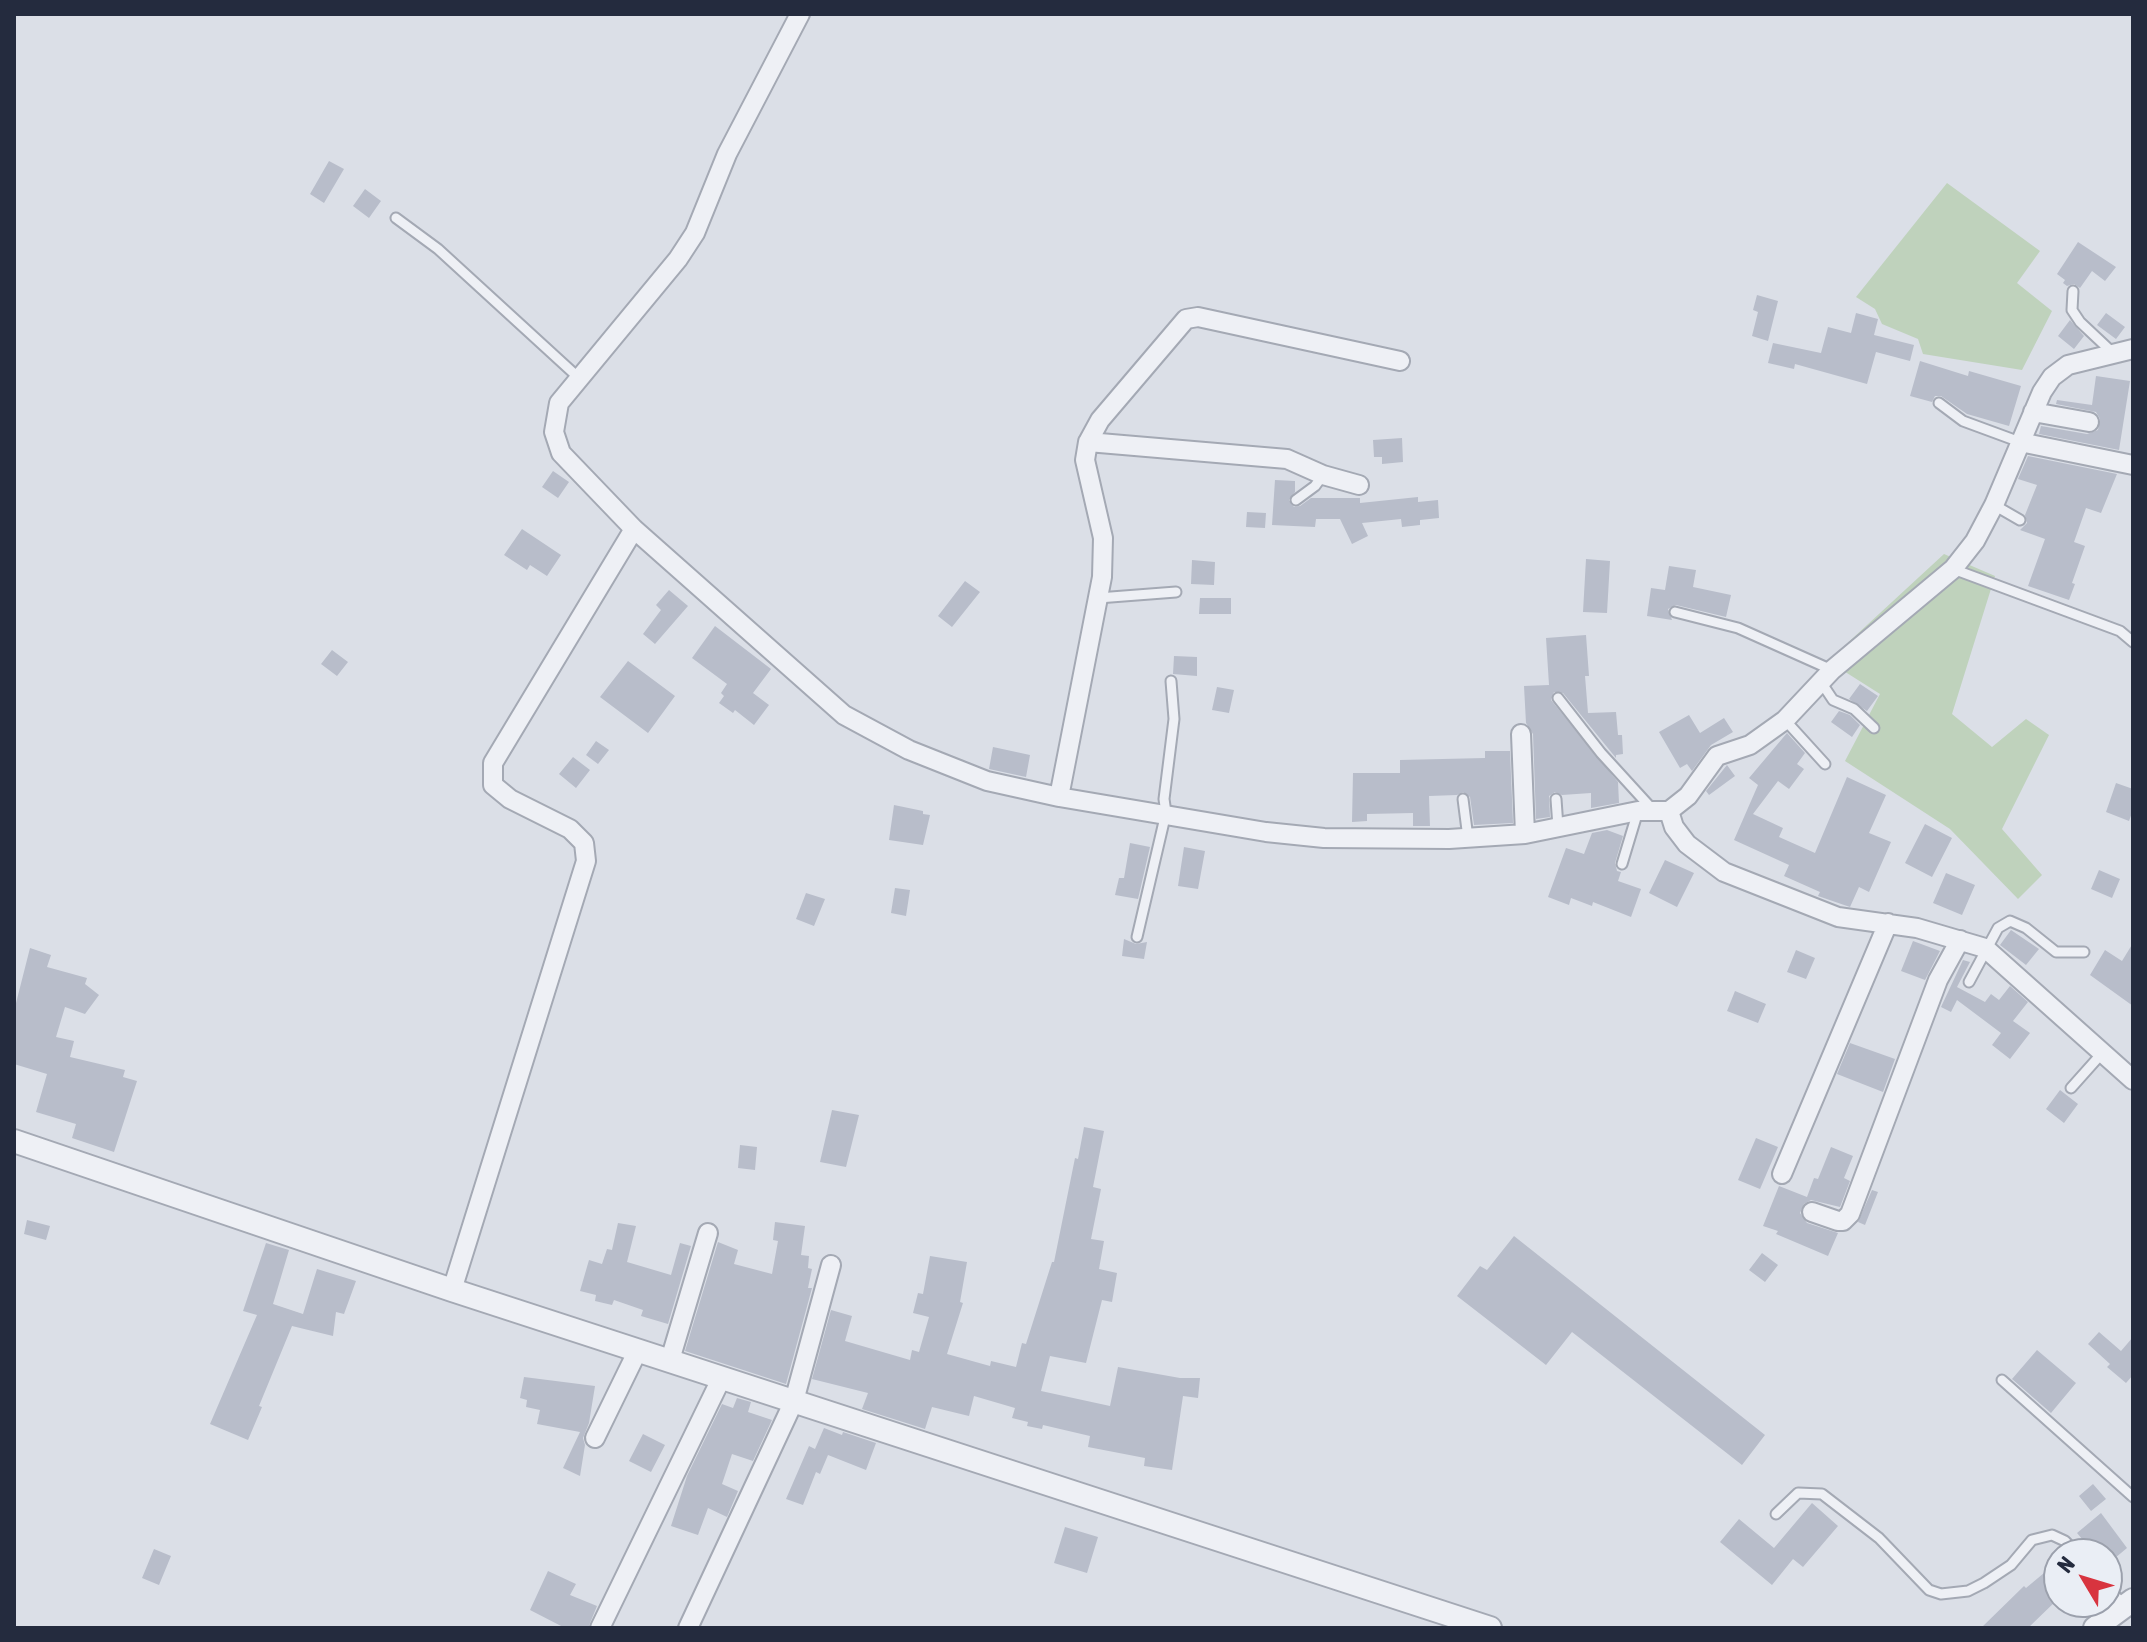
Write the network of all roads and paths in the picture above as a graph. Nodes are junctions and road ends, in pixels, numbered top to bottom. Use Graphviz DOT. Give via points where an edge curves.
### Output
graph roads {
  1 [pos="800,14"];
  2 [pos="396,218"];
  3 [pos="2073,291"];
  4 [pos="2133,349"];
  5 [pos="2113,353"];
  6 [pos="1400,361"];
  7 [pos="580,379"];
  8 [pos="1939,403"];
  9 [pos="2033,412"];
  10 [pos="2089,422"];
  11 [pos="1088,442"];
  12 [pos="2020,442"];
  13 [pos="2133,465"];
  14 [pos="1323,475"];
  15 [pos="1359,485"];
  16 [pos="1296,500"];
  17 [pos="1994,505"];
  18 [pos="2020,520"];
  19 [pos="634,529"];
  20 [pos="1953,569"];
  21 [pos="1176,592"];
  22 [pos="1098,598"];
  23 [pos="1675,612"];
  24 [pos="2133,642"];
  25 [pos="1826,676"];
  26 [pos="1171,681"];
  27 [pos="1558,698"];
  28 [pos="1785,720"];
  29 [pos="1874,728"];
  30 [pos="1521,734"];
  31 [pos="1825,764"];
  32 [pos="1059,797"];
  33 [pos="1463,799"];
  34 [pos="1556,799"];
  35 [pos="1653,810"];
  36 [pos="1166,813"];
  37 [pos="1558,827"];
  38 [pos="1525,834"];
  39 [pos="1468,838"];
  40 [pos="1622,864"];
  41 [pos="1888,923"];
  42 [pos="1137,937"];
  43 [pos="1960,940"];
  44 [pos="1985,948"];
  45 [pos="2084,952"];
  46 [pos="1969,982"];
  47 [pos="2104,1051"];
  48 [pos="2133,1080"];
  49 [pos="2071,1088"];
  50 [pos="14,1141"];
  51 [pos="1782,1174"];
  52 [pos="1812,1212"];
  53 [pos="708,1233"];
  54 [pos="831,1265"];
  55 [pos="452,1290"];
  56 [pos="638,1350"];
  57 [pos="670,1360"];
  58 [pos="722,1377"];
  59 [pos="2002,1380"];
  60 [pos="794,1401"];
  61 [pos="595,1438"];
  62 [pos="2133,1497"];
  63 [pos="1776,1514"];
  64 [pos="2058,1538"];
  65 [pos="2129,1603"];
  66 [pos="600,1628"];
  67 [pos="688,1628"];
  68 [pos="1490,1628"];
  69 [pos="2095,1628"];
  1 -- 7 [label="street" via="727,154 695,233"];
  2 -- 7 [label="lane" via="438,249"];
  3 -- 5 [label="lane" via="2072,310"];
  4 -- 5 [label="street"];
  5 -- 9 [label="street" via="2068,365 2052,377"];
  6 -- 11 [label="street" via="1198,317 1186,319 1100,420"];
  7 -- 19 [label="street" via="559,403 557,443"];
  8 -- 12 [label="lane" via="1963,421"];
  9 -- 10 [label="street"];
  9 -- 12 [label="street"];
  11 -- 14 [label="street" via="1287,459"];
  11 -- 22 [label="street" via="1085,460 1103,538"];
  12 -- 13 [label="street"];
  12 -- 17 [label="street"];
  14 -- 15 [label="street"];
  14 -- 16 [label="lane"];
  17 -- 18 [label="lane"];
  17 -- 20 [label="street"];
  19 -- 32 [label="street" via="844,715 909,750 987,781"];
  19 -- 55 [label="street" via="493,763 493,785 570,829 584,843 586,861"];
  20 -- 24 [label="lane" via="2120,631"];
  20 -- 25 [label="street"];
  21 -- 22 [label="lane"];
  22 -- 32 [label="street"];
  23 -- 25 [label="lane" via="1738,628"];
  25 -- 28 [label="street"];
  25 -- 29 [label="lane" via="1833,700 1854,709"];
  26 -- 36 [label="lane" via="1174,719"];
  27 -- 35 [label="lane"];
  28 -- 31 [label="lane"];
  28 -- 35 [label="street" via="1750,745 1717,756 1688,796"];
  30 -- 38 [label="street"];
  32 -- 36 [label="street"];
  33 -- 39 [label="lane"];
  34 -- 37 [label="lane"];
  35 -- 37 [label="street"];
  35 -- 40 [label="lane"];
  35 -- 41 [label="street" via="1724,872 1838,917"];
  36 -- 39 [label="street" via="1324,838"];
  36 -- 42 [label="lane"];
  37 -- 38 [label="street"];
  38 -- 39 [label="street"];
  41 -- 43 [label="street"];
  41 -- 51 [label="street"];
  43 -- 44 [label="street"];
  43 -- 52 [label="street" via="1938,980 1850,1214 1838,1221"];
  44 -- 45 [label="lane" via="1998,928 2010,921 2056,952"];
  44 -- 46 [label="lane"];
  44 -- 47 [label="street"];
  47 -- 48 [label="street"];
  47 -- 49 [label="lane"];
  50 -- 55 [label="street"];
  53 -- 57 [label="street"];
  54 -- 60 [label="street"];
  55 -- 56 [label="street"];
  56 -- 57 [label="street"];
  56 -- 61 [label="street"];
  57 -- 58 [label="street"];
  58 -- 60 [label="street"];
  58 -- 66 [label="street"];
  59 -- 62 [label="lane"];
  60 -- 67 [label="street"];
  60 -- 68 [label="street"];
  63 -- 64 [label="lane" via="1798,1493 1822,1494 1879,1538 1929,1590 1941,1594 1984,1583 2011,1565 2032,1540"];
  65 -- 69 [label="street"];
}
